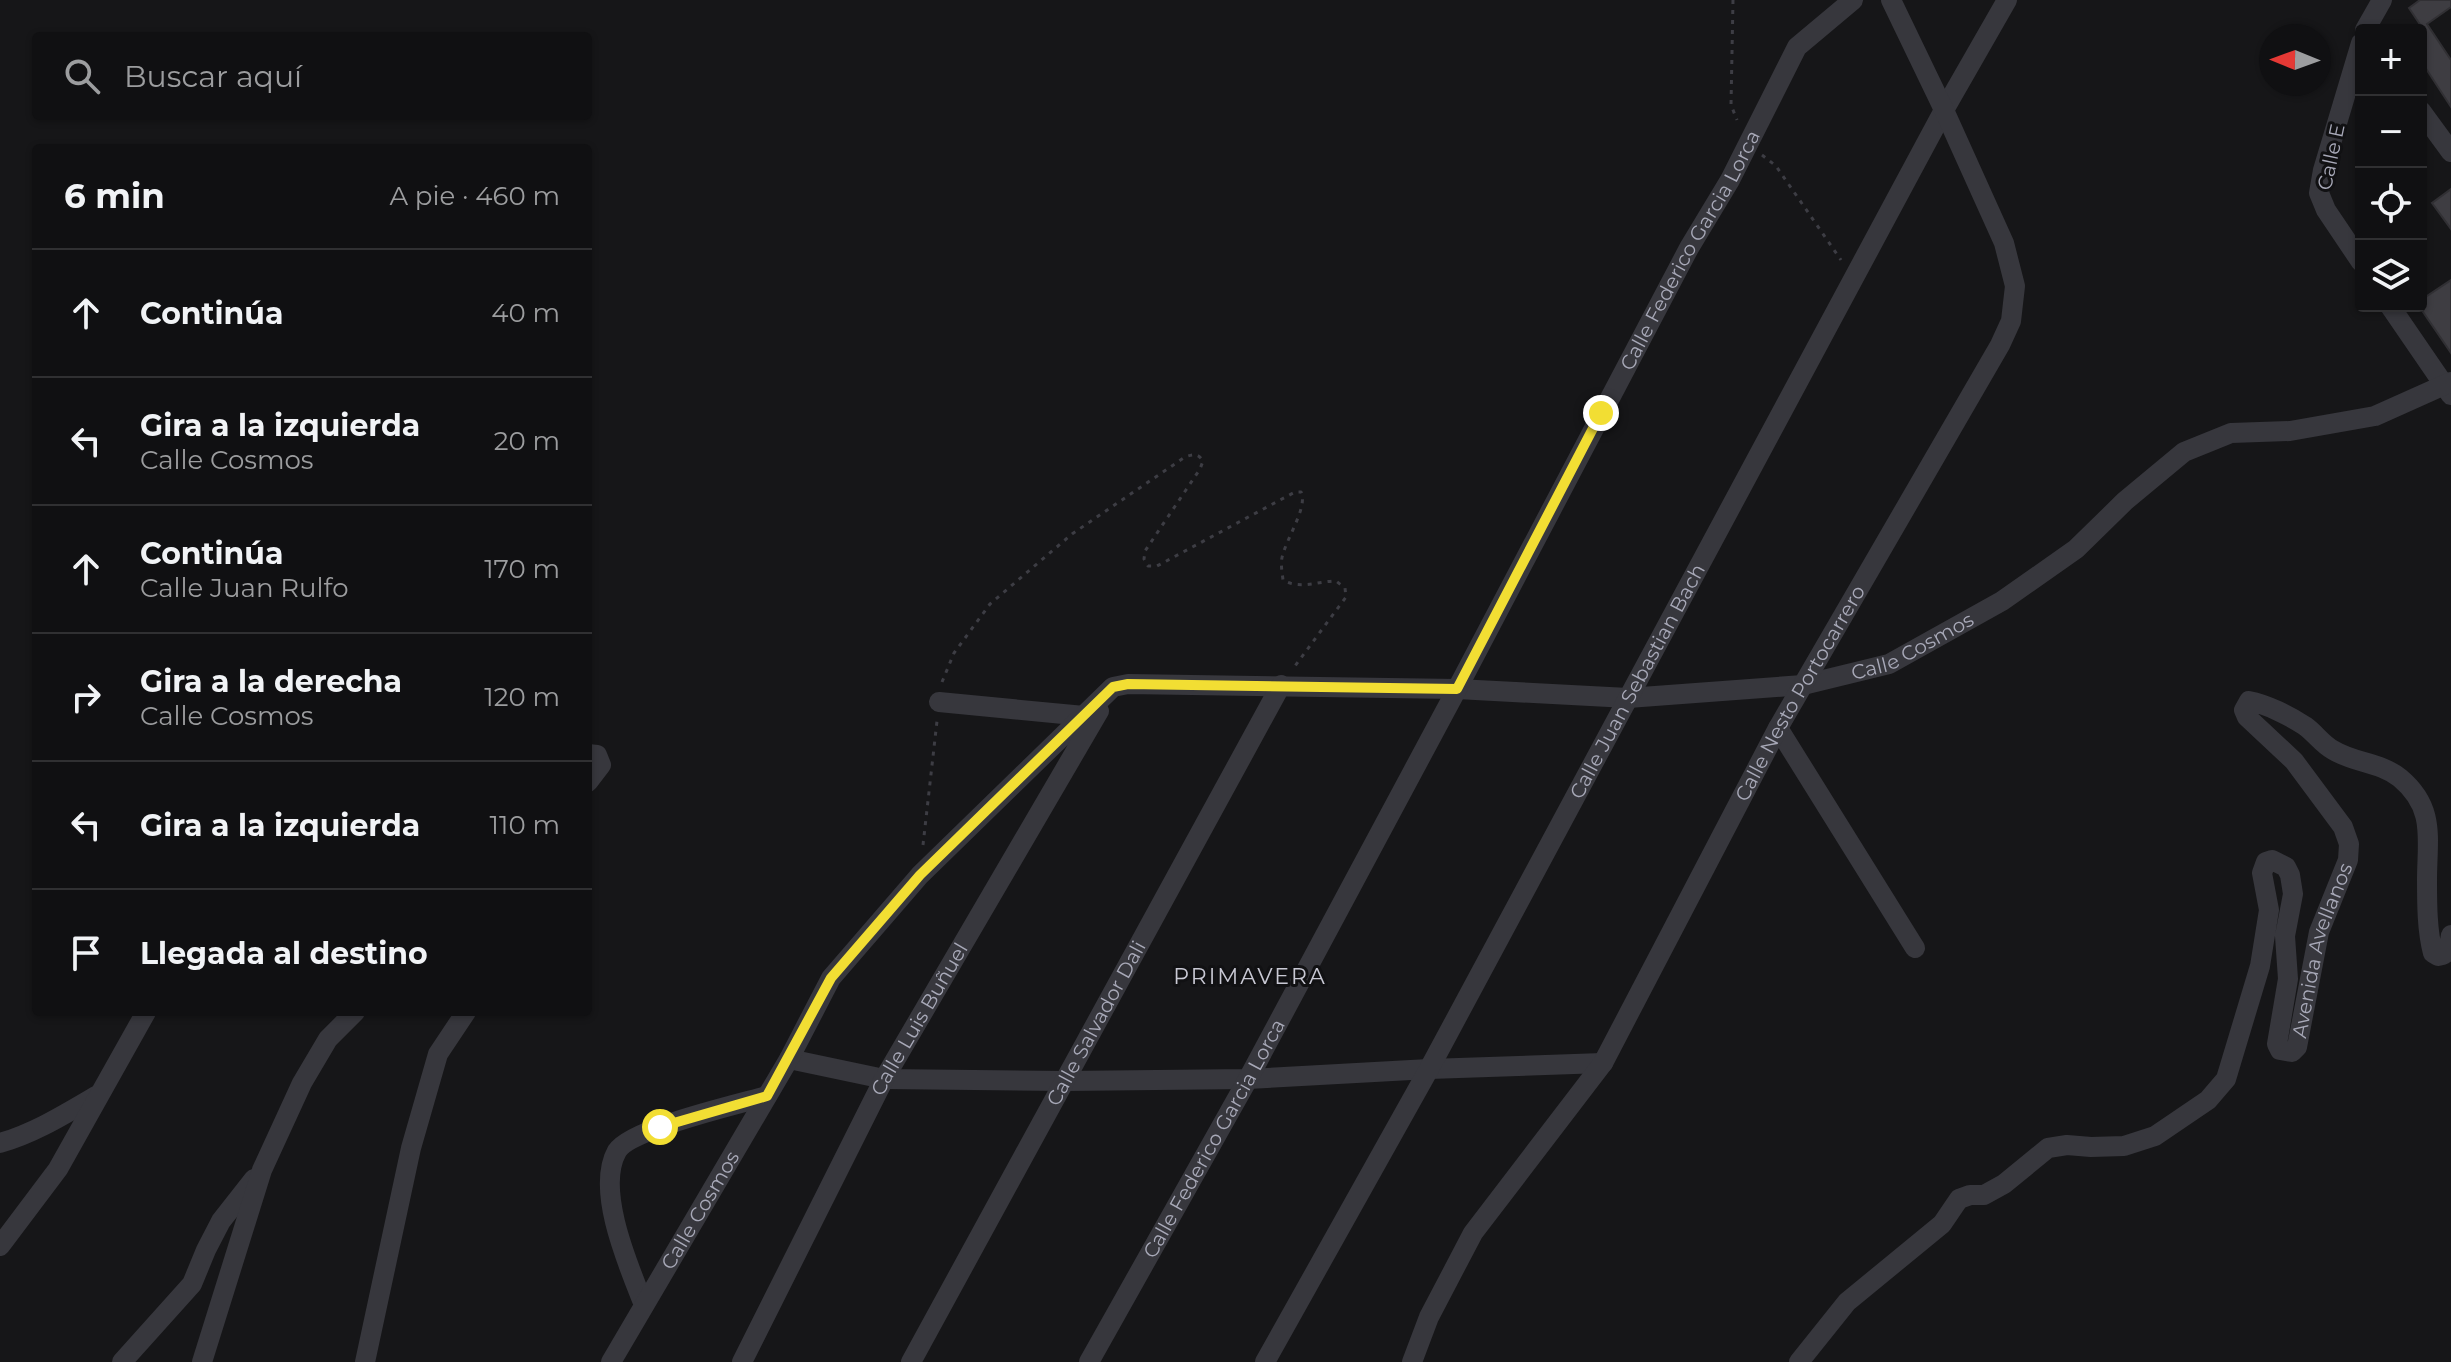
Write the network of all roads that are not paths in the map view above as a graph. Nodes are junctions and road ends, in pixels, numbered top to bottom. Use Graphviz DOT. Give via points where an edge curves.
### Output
graph roads {
  1 [pos="1853,0"];
  2 [pos="1891,0"];
  3 [pos="2007,0"];
  4 [pos="2382,0"];
  5 [pos="2368,24"];
  6 [pos="2355,63"];
  7 [pos="1944,110"];
  8 [pos="2427,119"];
  9 [pos="2451,152"];
  10 [pos="2355,253"];
  11 [pos="2394,312"];
  12 [pos="2449,388"];
  13 [pos="1281,685"];
  14 [pos="1803,685"];
  15 [pos="1113,687"];
  16 [pos="1457,689"];
  17 [pos="1628,698"];
  18 [pos="939,702"];
  19 [pos="1084,716"];
  20 [pos="1778,728"];
  21 [pos="592,754"];
  22 [pos="592,777"];
  23 [pos="2451,935"];
  24 [pos="1915,948"];
  25 [pos="144,1016"];
  26 [pos="351,1016"];
  27 [pos="463,1016"];
  28 [pos="789,1059"];
  29 [pos="1603,1063"];
  30 [pos="1429,1069"];
  31 [pos="884,1079"];
  32 [pos="1248,1079"];
  33 [pos="1065,1081"];
  34 [pos="99,1094"];
  35 [pos="767,1096"];
  36 [pos="0,1143"];
  37 [pos="262,1170"];
  38 [pos="0,1246"];
  39 [pos="644,1305"];
  40 [pos="122,1362"];
  41 [pos="202,1362"];
  42 [pos="365,1362"];
  43 [pos="611,1362"];
  44 [pos="742,1362"];
  45 [pos="911,1362"];
  46 [pos="1089,1362"];
  47 [pos="1265,1362"];
  48 [pos="1412,1362"];
  49 [pos="1799,1362"];
  1 -- 16 [label="street, Calle Federico Garcia Lorca" via="1797,47"];
  2 -- 7 [label="street, Calle Nesto Portocarrero"];
  3 -- 7 [label="street, Calle Juan Sebastian Bach"];
  4 -- 5 [label="street"];
  6 -- 10 [label="street, Calle E" via="2319,193"];
  7 -- 14 [label="street, Calle Nesto Portocarrero" via="2004,243 2015,286 2011,321"];
  7 -- 17 [label="street, Calle Juan Sebastian Bach"];
  8 -- 9 [label="street"];
  11 -- 12 [label="street"];
  12 -- 14 [label="street, Calle Cosmos" via="2375,416 2290,431 2231,433 2184,452 2076,549 2002,601 1889,664"];
  13 -- 15 [label="street, Calle Cosmos"];
  13 -- 16 [label="street, Calle Cosmos"];
  13 -- 33 [label="street, Calle Salvador Dali"];
  14 -- 17 [label="street, Calle Cosmos"];
  14 -- 20 [label="street, Calle Nesto Portocarrero"];
  15 -- 19 [label="street, Calle Cosmos"];
  15 -- 31 [label="street, Calle Luis Buñuel"];
  16 -- 17 [label="street, Calle Cosmos"];
  16 -- 32 [label="street, Calle Federico Garcia Lorca"];
  17 -- 30 [label="street, Calle Juan Sebastian Bach"];
  18 -- 19 [label="street"];
  19 -- 28 [label="street, Calle Cosmos" via="920,875 870,932 831,978"];
  20 -- 24 [label="street"];
  20 -- 29 [label="street, Calle Nesto Portocarrero"];
  21 -- 22 [label="street" via="601,765"];
  23 -- 49 [label="street, Avenida Avellanos" via="2444,956 2433,953 2427,878 2430,835 2418,799 2401,779 2382,767 2347,758 2296,721 2249,701 2247,717 2294,761 2343,827 2349,844 2348,860 2319,932 2297,1047 2286,1052 2277,1044 2288,979 2285,936 2293,894 2286,867 2272,860 2262,873 2269,910 2260,966 2226,1079 2208,1100 2155,1136 2124,1146 2048,1148 2004,1184 1984,1195 1959,1199 1942,1224 1847,1302"];
  25 -- 34 [label="street"];
  26 -- 37 [label="street" via="328,1039 302,1083"];
  27 -- 42 [label="street" via="438,1054 411,1148"];
  28 -- 31 [label="street"];
  28 -- 35 [label="street, Calle Cosmos"];
  29 -- 30 [label="street"];
  29 -- 48 [label="street, Calle Nesto Portocarrero" via="1473,1233"];
  30 -- 32 [label="street"];
  30 -- 47 [label="street, Calle Juan Sebastian Bach"];
  31 -- 33 [label="street"];
  31 -- 44 [label="street, Calle Luis Buñuel"];
  32 -- 33 [label="street"];
  32 -- 46 [label="street, Calle Federico Garcia Lorca"];
  33 -- 45 [label="street, Calle Salvador Dali"];
  34 -- 36 [label="street" via="51,1123"];
  34 -- 38 [label="street" via="58,1169"];
  35 -- 39 [label="street, Calle Cosmos"];
  35 -- 39 [label="street" via="660,1127 629,1139 617,1150 611,1195 618,1237"];
  37 -- 40 [label="street" via="221,1221 192,1284"];
  37 -- 41 [label="street"];
  39 -- 43 [label="street, Calle Cosmos"];
}
